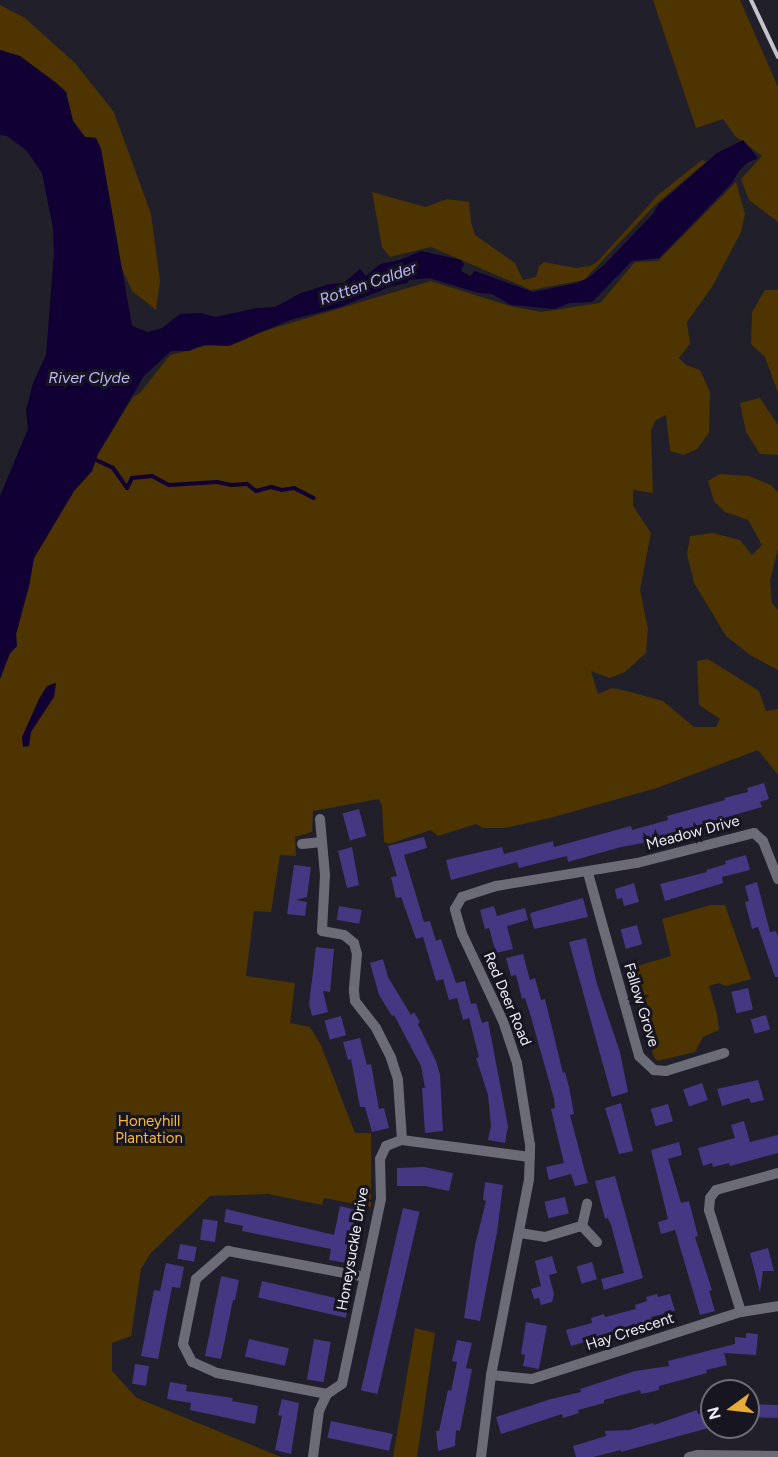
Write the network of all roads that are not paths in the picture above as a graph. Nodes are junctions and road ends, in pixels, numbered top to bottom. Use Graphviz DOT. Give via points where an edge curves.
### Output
graph roads {
  1 [pos="320,819"];
  2 [pos="322,842"];
  3 [pos="302,844"];
  4 [pos="588,873"];
  5 [pos="778,879"];
  6 [pos="724,1053"];
  7 [pos="402,1140"];
  8 [pos="530,1157"];
  9 [pos="778,1173"];
  10 [pos="587,1204"];
  11 [pos="582,1226"];
  12 [pos="520,1233"];
  13 [pos="597,1242"];
  14 [pos="365,1277"];
  15 [pos="778,1306"];
  16 [pos="741,1312"];
  17 [pos="491,1375"];
  18 [pos="327,1394"];
  19 [pos="778,1456"];
  20 [pos="313,1457"];
  21 [pos="481,1457"];
  22 [pos="689,1457"];
  1 -- 2 [label="street"];
  2 -- 3 [label="street"];
  2 -- 7 [label="street" via="322,931 344,935 354,943 355,1001 376,1028 391,1058 398,1080"];
  4 -- 5 [label="street, Meadow Drive" via="754,833 763,841"];
  4 -- 6 [label="street, Fallow Grove" via="639,1056 654,1070 666,1071"];
  4 -- 8 [label="street, Red Deer Road" via="496,886 462,897 455,909 462,934 504,1022 517,1063 527,1111"];
  7 -- 8 [label="street"];
  7 -- 14 [label="street, Honeysuckle Drive" via="386,1146 380,1159 381,1199"];
  8 -- 12 [label="street, Red Deer Road"];
  9 -- 16 [label="street" via="716,1190 710,1198 709,1210"];
  10 -- 11 [label="street"];
  11 -- 12 [label="street" via="545,1237"];
  11 -- 13 [label="street"];
  12 -- 17 [label="street, Red Deer Road"];
  14 -- 18 [label="street, Honeysuckle Drive" via="342,1384"];
  14 -- 18 [label="street" via="228,1251 196,1279 183,1344 192,1362 217,1373"];
  15 -- 16 [label="street, Hay Crescent"];
  16 -- 17 [label="street, Hay Crescent" via="532,1379"];
  17 -- 21 [label="street, Red Deer Road"];
  18 -- 20 [label="street, Honeysuckle Drive" via="319,1411"];
  19 -- 22 [label="street"];
}
